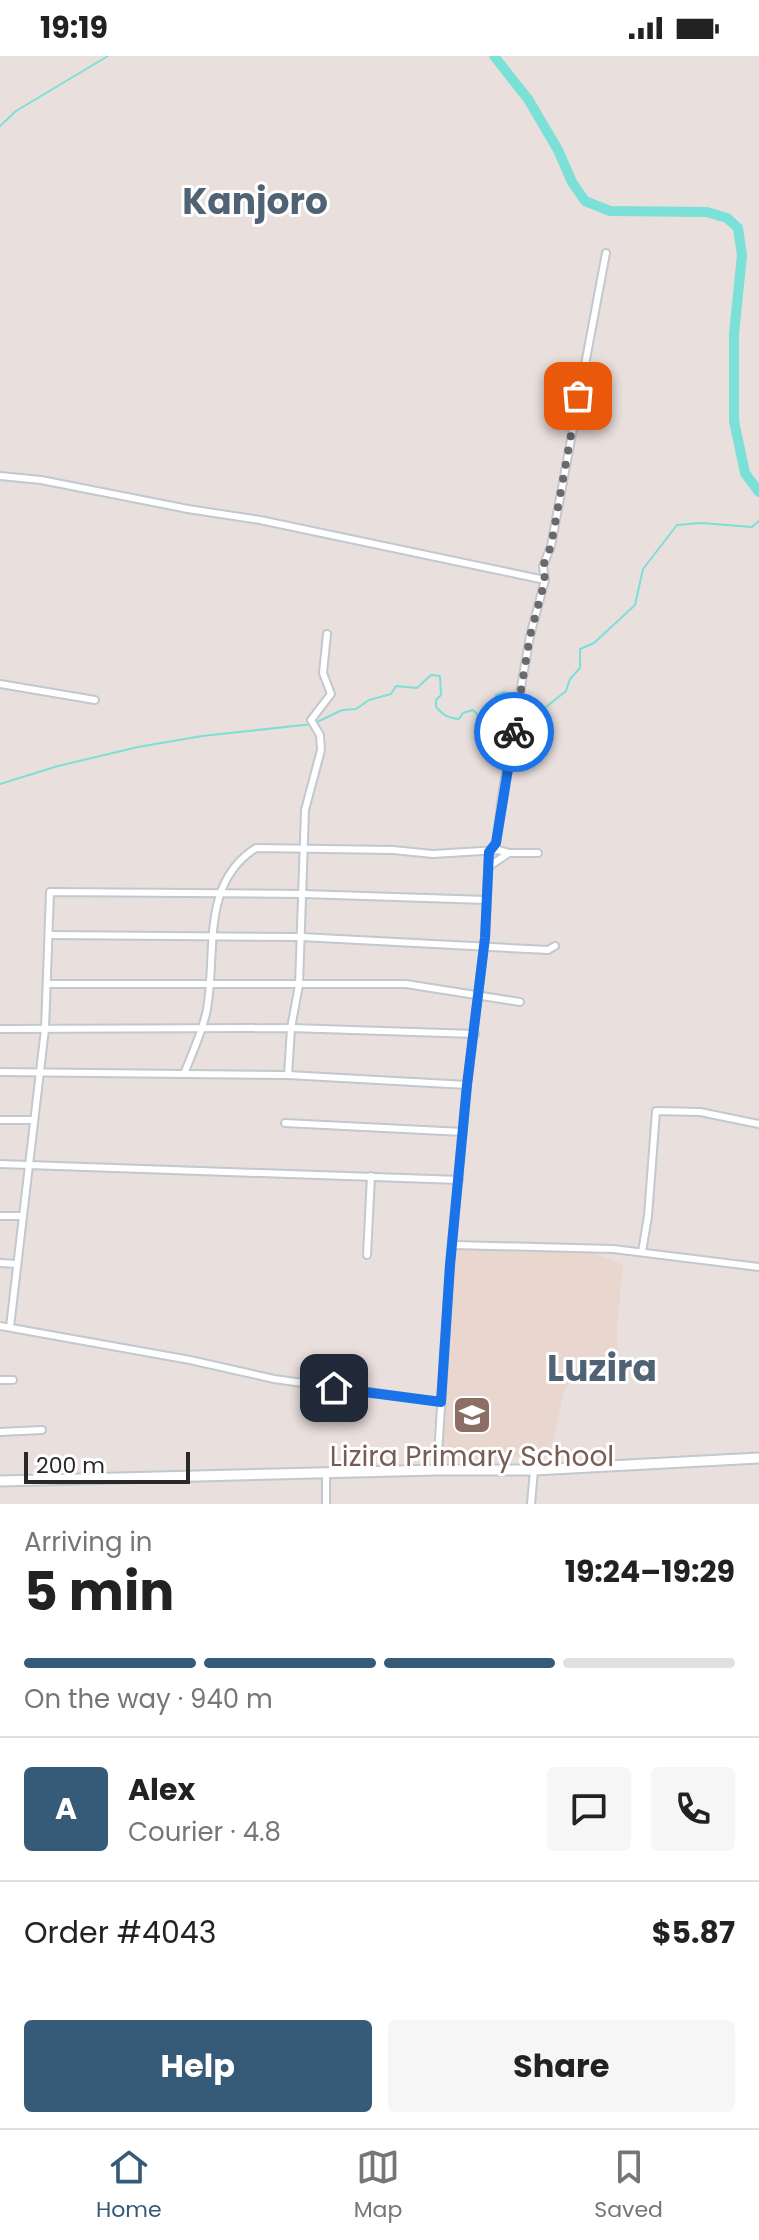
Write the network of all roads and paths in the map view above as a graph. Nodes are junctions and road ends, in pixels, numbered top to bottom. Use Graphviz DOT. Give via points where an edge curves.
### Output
graph roads {
  1 [pos="606,253"];
  2 [pos="0,476"];
  3 [pos="545,580"];
  4 [pos="327,634"];
  5 [pos="0,684"];
  6 [pos="95,700"];
  7 [pos="303,849"];
  8 [pos="489,852"];
  9 [pos="509,853"];
  10 [pos="538,853"];
  11 [pos="488,867"];
  12 [pos="218,893"];
  13 [pos="304,894"];
  14 [pos="486,900"];
  15 [pos="49,935"];
  16 [pos="213,936"];
  17 [pos="301,937"];
  18 [pos="484,945"];
  19 [pos="555,946"];
  20 [pos="47,984"];
  21 [pos="209,985"];
  22 [pos="299,985"];
  23 [pos="480,996"];
  24 [pos="520,1002"];
  25 [pos="291,1028"];
  26 [pos="0,1029"];
  27 [pos="45,1029"];
  28 [pos="201,1029"];
  29 [pos="475,1034"];
  30 [pos="0,1072"];
  31 [pos="41,1072"];
  32 [pos="184,1074"];
  33 [pos="288,1075"];
  34 [pos="467,1085"];
  35 [pos="0,1120"];
  36 [pos="33,1120"];
  37 [pos="285,1123"];
  38 [pos="759,1124"];
  39 [pos="463,1132"];
  40 [pos="0,1164"];
  41 [pos="27,1164"];
  42 [pos="371,1176"];
  43 [pos="459,1180"];
  44 [pos="0,1216"];
  45 [pos="22,1216"];
  46 [pos="454,1245"];
  47 [pos="642,1252"];
  48 [pos="367,1255"];
  49 [pos="0,1263"];
  50 [pos="17,1264"];
  51 [pos="759,1267"];
  52 [pos="0,1326"];
  53 [pos="10,1327"];
  54 [pos="0,1380"];
  55 [pos="13,1380"];
  56 [pos="441,1402"];
  57 [pos="42,1430"];
  58 [pos="0,1432"];
  59 [pos="759,1458"];
  60 [pos="437,1470"];
  61 [pos="534,1470"];
  62 [pos="326,1472"];
  63 [pos="0,1481"];
  64 [pos="326,1504"];
  65 [pos="531,1504"];
  1 -- 3 [label="street" via="543,566"];
  2 -- 3 [label="street" via="260,520"];
  3 -- 8 [label="street" via="530,636 496,843"];
  4 -- 7 [label="street" via="323,673 331,694 311,720 321,750 305,810"];
  5 -- 6 [label="street"];
  7 -- 8 [label="street"];
  7 -- 12 [label="street" via="256,848 240,860"];
  7 -- 13 [label="street"];
  8 -- 9 [label="street"];
  8 -- 11 [label="street"];
  9 -- 10 [label="street"];
  9 -- 11 [label="street"];
  11 -- 14 [label="street"];
  12 -- 13 [label="street"];
  12 -- 15 [label="street" via="50,892"];
  12 -- 16 [label="street"];
  13 -- 14 [label="street"];
  13 -- 17 [label="street"];
  14 -- 18 [label="street"];
  15 -- 16 [label="street"];
  15 -- 20 [label="street"];
  16 -- 17 [label="street"];
  16 -- 21 [label="street"];
  17 -- 18 [label="street"];
  17 -- 22 [label="street"];
  18 -- 19 [label="street" via="548,950"];
  18 -- 23 [label="street"];
  20 -- 21 [label="street"];
  20 -- 27 [label="street"];
  21 -- 22 [label="street"];
  21 -- 28 [label="street"];
  22 -- 23 [label="street" via="406,984"];
  22 -- 25 [label="street"];
  23 -- 24 [label="street"];
  23 -- 29 [label="street"];
  25 -- 28 [label="street"];
  25 -- 29 [label="street"];
  25 -- 33 [label="street"];
  26 -- 27 [label="street"];
  27 -- 28 [label="street"];
  27 -- 31 [label="street"];
  28 -- 32 [label="street"];
  29 -- 34 [label="street"];
  30 -- 31 [label="street"];
  31 -- 32 [label="street"];
  31 -- 36 [label="street"];
  32 -- 33 [label="street"];
  33 -- 34 [label="street"];
  34 -- 39 [label="street"];
  35 -- 36 [label="street"];
  36 -- 41 [label="street"];
  37 -- 39 [label="street"];
  38 -- 47 [label="street" via="700,1112 656,1111"];
  39 -- 43 [label="street"];
  40 -- 41 [label="street"];
  41 -- 42 [label="street"];
  41 -- 45 [label="street"];
  42 -- 43 [label="street"];
  42 -- 48 [label="street"];
  43 -- 46 [label="street"];
  44 -- 45 [label="street"];
  45 -- 50 [label="street"];
  46 -- 47 [label="street"];
  46 -- 56 [label="street"];
  47 -- 51 [label="street"];
  49 -- 50 [label="street"];
  50 -- 53 [label="street"];
  52 -- 53 [label="street"];
  53 -- 56 [label="street" via="274,1379"];
  54 -- 55 [label="street"];
  56 -- 60 [label="street"];
  57 -- 58 [label="street"];
  59 -- 61 [label="street"];
  60 -- 61 [label="street"];
  60 -- 62 [label="street"];
  61 -- 65 [label="street"];
  62 -- 63 [label="street"];
  62 -- 64 [label="street"];
}
